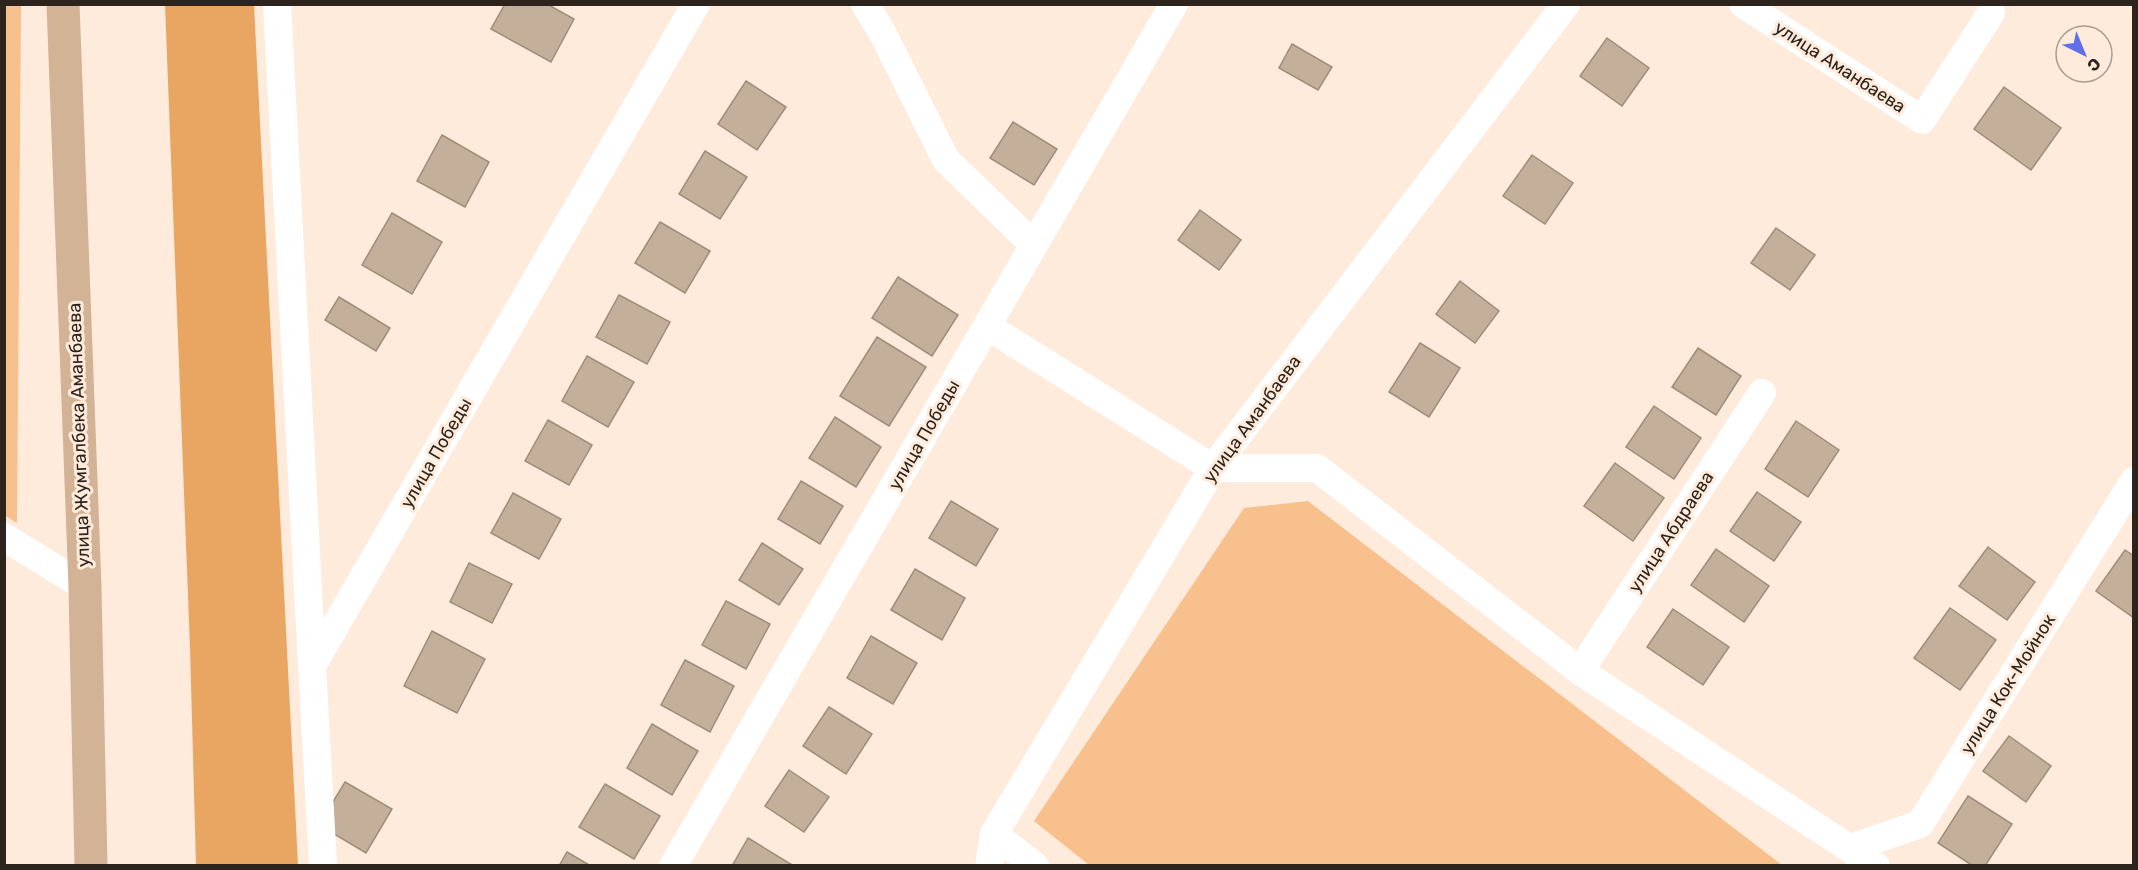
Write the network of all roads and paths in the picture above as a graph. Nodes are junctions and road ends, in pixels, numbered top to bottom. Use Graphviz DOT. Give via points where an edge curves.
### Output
graph roads {
  1 [pos="63,4"];
  2 [pos="277,4"];
  3 [pos="696,4"];
  4 [pos="866,4"];
  5 [pos="1174,4"];
  6 [pos="1566,4"];
  7 [pos="1743,4"];
  8 [pos="1991,13"];
  9 [pos="1034,245"];
  10 [pos="987,327"];
  11 [pos="1762,393"];
  12 [pos="1213,468"];
  13 [pos="2133,481"];
  14 [pos="4,537"];
  15 [pos="85,587"];
  16 [pos="312,666"];
  17 [pos="1580,671"];
  18 [pos="994,834"];
  19 [pos="1851,848"];
  20 [pos="91,866"];
  21 [pos="323,866"];
  22 [pos="673,866"];
  23 [pos="989,866"];
  24 [pos="1035,866"];
  25 [pos="1876,866"];
  1 -- 15 [label="main road, улица Жумгалбека Аманбаева"];
  2 -- 16 [label="street"];
  3 -- 16 [label="street, улица Победы"];
  4 -- 9 [label="street" via="946,160"];
  5 -- 9 [label="street, улица Победы"];
  6 -- 12 [label="street, улица Аманбаева"];
  7 -- 8 [label="street, улица Аманбаева" via="1922,120"];
  9 -- 10 [label="street, улица Победы"];
  10 -- 12 [label="street"];
  10 -- 22 [label="street, улица Победы"];
  11 -- 17 [label="street, улица Абдраева"];
  12 -- 17 [label="street" via="1317,468"];
  12 -- 18 [label="street, улица Аманбаева"];
  13 -- 19 [label="street, улица Кок-Мойнок" via="1920,824"];
  14 -- 15 [label="street"];
  15 -- 20 [label="main road, улица Жумгалбека Аманбаева"];
  16 -- 21 [label="street"];
  17 -- 19 [label="street"];
  18 -- 23 [label="street, улица Аманбаева"];
  18 -- 24 [label="street"];
  19 -- 25 [label="street"];
}
